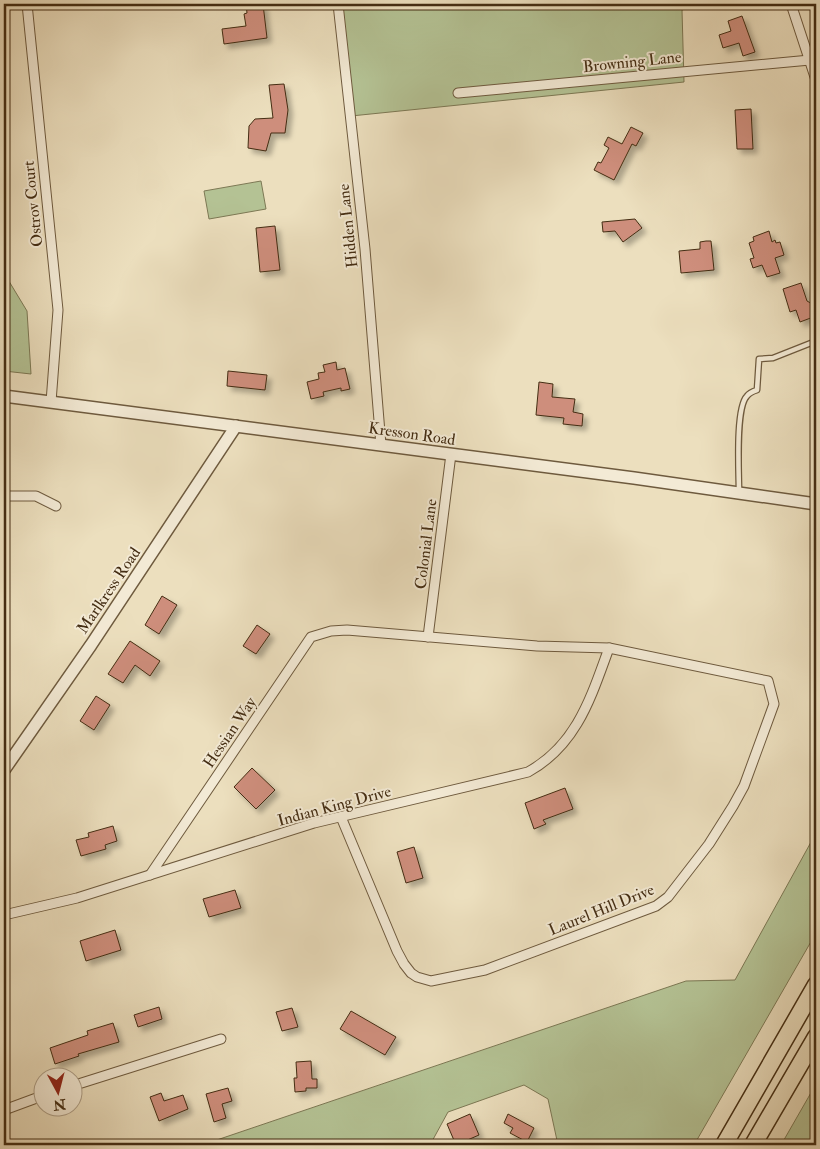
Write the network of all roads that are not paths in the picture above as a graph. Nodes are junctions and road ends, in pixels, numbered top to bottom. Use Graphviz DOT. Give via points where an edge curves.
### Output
graph roads {
  1 [pos="26,4"];
  2 [pos="338,4"];
  3 [pos="791,4"];
  4 [pos="810,60"];
  5 [pos="816,79"];
  6 [pos="458,93"];
  7 [pos="816,341"];
  8 [pos="4,396"];
  9 [pos="52,402"];
  10 [pos="236,426"];
  11 [pos="380,445"];
  12 [pos="451,454"];
  13 [pos="739,492"];
  14 [pos="4,496"];
  15 [pos="816,504"];
  16 [pos="56,506"];
  17 [pos="347,630"];
  18 [pos="428,637"];
  19 [pos="609,648"];
  20 [pos="4,770"];
  21 [pos="341,817"];
  22 [pos="150,875"];
  23 [pos="4,915"];
  24 [pos="816,985"];
  25 [pos="816,1037"];
  26 [pos="222,1039"];
  27 [pos="82,1083"];
  28 [pos="32,1100"];
  29 [pos="4,1110"];
  30 [pos="724,1145"];
  31 [pos="753,1145"];
  1 -- 9 [label="street, Ostrov Court" via="58,310"];
  2 -- 11 [label="street, Hidden Lane" via="365,249"];
  3 -- 4 [label="street"];
  4 -- 5 [label="street"];
  4 -- 6 [label="street, Browning Lane"];
  7 -- 13 [label="lane" via="773,358 759,359 757,390 746,396 742,407 738,443"];
  8 -- 9 [label="street, Kresson Road"];
  9 -- 10 [label="street, Kresson Road"];
  10 -- 11 [label="street, Kresson Road"];
  10 -- 20 [label="street, Marlkress Road"];
  11 -- 12 [label="street, Kresson Road"];
  12 -- 13 [label="street, Kresson Road"];
  12 -- 18 [label="street, Colonial Lane"];
  13 -- 15 [label="street, Kresson Road"];
  14 -- 16 [label="street" via="36,496"];
  17 -- 18 [label="street, Laurel Hill Drive"];
  17 -- 22 [label="street, Hessian Way" via="312,637"];
  18 -- 19 [label="street, Laurel Hill Drive"];
  19 -- 21 [label="street, Indian King Drive" via="581,719 567,740 543,764 528,772"];
  19 -- 21 [label="street, Laurel Hill Drive" via="768,680 774,704 734,806 668,897 656,906 485,970 431,980 417,977 397,951"];
  21 -- 22 [label="street, Indian King Drive"];
  22 -- 23 [label="street, Indian King Drive" via="77,898"];
  24 -- 30 [label="highway"];
  25 -- 31 [label="highway"];
  26 -- 27 [label="street"];
  28 -- 29 [label="street"];
}
